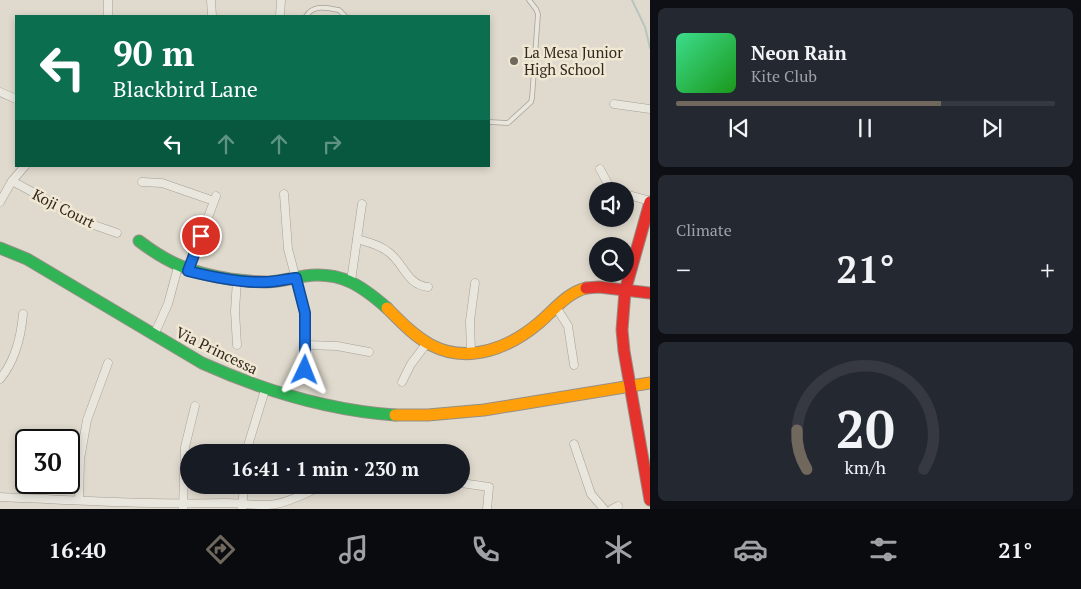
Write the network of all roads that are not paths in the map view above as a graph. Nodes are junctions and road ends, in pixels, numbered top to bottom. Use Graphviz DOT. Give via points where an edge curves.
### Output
graph roads {
  1 [pos="108,0"];
  2 [pos="211,0"];
  3 [pos="280,0"];
  4 [pos="529,0"];
  5 [pos="108,15"];
  6 [pos="212,15"];
  7 [pos="280,15"];
  8 [pos="307,15"];
  9 [pos="344,15"];
  10 [pos="0,92"];
  11 [pos="15,99"];
  12 [pos="614,104"];
  13 [pos="650,109"];
  14 [pos="490,122"];
  15 [pos="25,167"];
  16 [pos="600,169"];
  17 [pos="12,181"];
  18 [pos="142,182"];
  19 [pos="607,182"];
  20 [pos="284,194"];
  21 [pos="634,197"];
  22 [pos="650,201"];
  23 [pos="0,202"];
  24 [pos="362,204"];
  25 [pos="117,233"];
  26 [pos="357,239"];
  27 [pos="139,241"];
  28 [pos="0,248"];
  29 [pos="183,269"];
  30 [pos="296,278"];
  31 [pos="237,280"];
  32 [pos="351,281"];
  33 [pos="474,283"];
  34 [pos="428,286"];
  35 [pos="625,291"];
  36 [pos="650,293"];
  37 [pos="556,307"];
  38 [pos="23,314"];
  39 [pos="154,335"];
  40 [pos="427,343"];
  41 [pos="237,345"];
  42 [pos="306,345"];
  43 [pos="370,352"];
  44 [pos="471,354"];
  45 [pos="108,363"];
  46 [pos="574,365"];
  47 [pos="305,370"];
  48 [pos="0,380"];
  49 [pos="402,382"];
  50 [pos="650,383"];
  51 [pos="630,386"];
  52 [pos="264,390"];
  53 [pos="194,406"];
  54 [pos="248,444"];
  55 [pos="574,444"];
  56 [pos="470,484"];
  57 [pos="306,494"];
  58 [pos="0,497"];
  59 [pos="79,500"];
  60 [pos="650,500"];
  61 [pos="242,506"];
  62 [pos="183,507"];
  63 [pos="487,509"];
  64 [pos="604,509"];
  1 -- 5 [label="street"];
  2 -- 6 [label="street"];
  3 -- 7 [label="street"];
  4 -- 14 [label="lane" via="538,14 531,102 508,123"];
  8 -- 9 [label="lane" via="320,8 339,10"];
  10 -- 11 [label="street"];
  12 -- 13 [label="street"];
  15 -- 17 [label="street"];
  16 -- 19 [label="street"];
  17 -- 23 [label="street"];
  17 -- 25 [label="street, Koji Court" via="94,225"];
  18 -- 29 [label="street" via="162,183 215,199"];
  20 -- 30 [label="street" via="288,250"];
  21 -- 22 [label="street"];
  22 -- 35 [label="street"];
  24 -- 26 [label="street"];
  26 -- 32 [label="street"];
  26 -- 34 [label="street" via="387,251 413,282"];
  27 -- 29 [label="street" via="160,258"];
  28 -- 39 [label="street, Via Princessa" via="27,259"];
  29 -- 31 [label="street"];
  29 -- 39 [label="street"];
  30 -- 31 [label="street" via="267,282"];
  30 -- 32 [label="street" via="323,274"];
  30 -- 42 [label="street" via="305,313"];
  31 -- 41 [label="street"];
  32 -- 40 [label="street" via="366,289"];
  33 -- 44 [label="street"];
  35 -- 36 [label="street"];
  35 -- 37 [label="street" via="605,287 584,288"];
  35 -- 51 [label="street" via="622,330"];
  37 -- 44 [label="street" via="523,337 498,349"];
  37 -- 46 [label="street" via="568,326"];
  38 -- 48 [label="street" via="18,347"];
  39 -- 52 [label="street, Via Princessa" via="202,363"];
  40 -- 44 [label="street"];
  40 -- 49 [label="street"];
  42 -- 43 [label="street"];
  42 -- 47 [label="street"];
  45 -- 59 [label="street" via="87,420 80,459"];
  50 -- 51 [label="street, Via Princessa"];
  51 -- 52 [label="street, Via Princessa" via="492,410 427,415 377,414 330,407"];
  51 -- 60 [label="street"];
  52 -- 54 [label="street"];
  53 -- 62 [label="street" via="185,447"];
  55 -- 64 [label="street" via="591,494"];
  56 -- 63 [label="street" via="489,487"];
  57 -- 61 [label="street" via="274,505"];
  58 -- 59 [label="street"];
  59 -- 62 [label="street"];
  61 -- 62 [label="street"];
}
